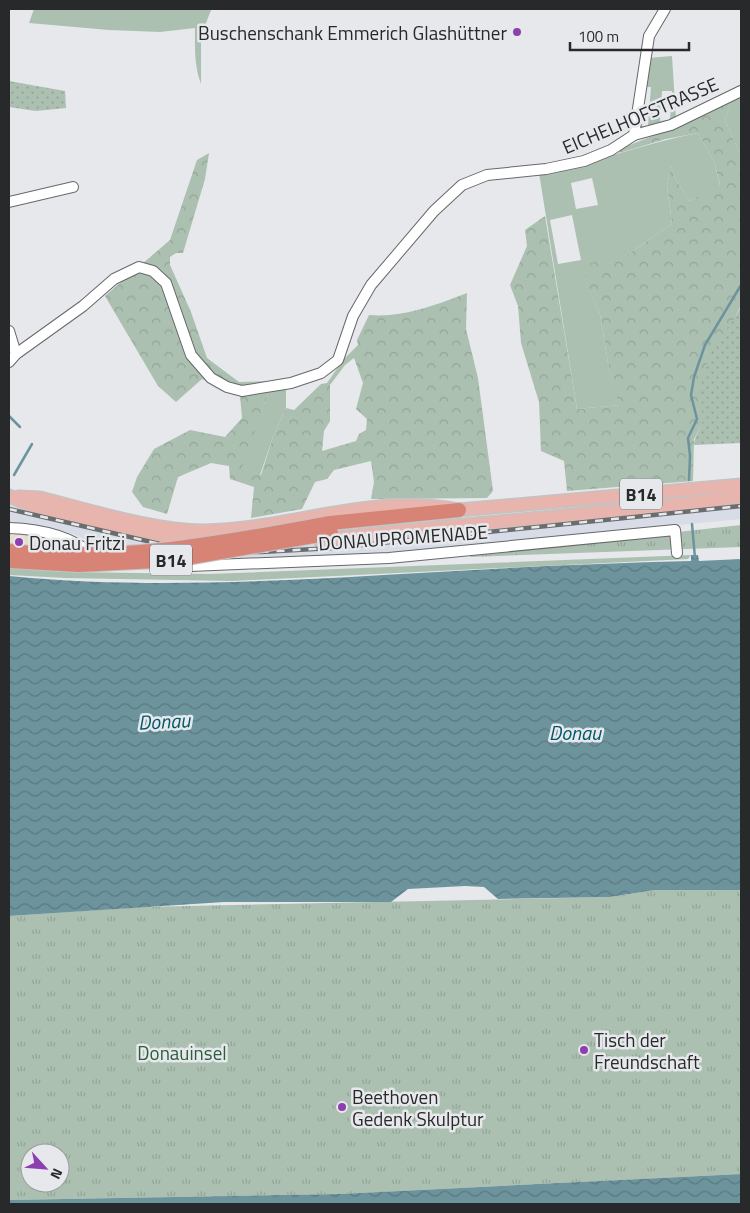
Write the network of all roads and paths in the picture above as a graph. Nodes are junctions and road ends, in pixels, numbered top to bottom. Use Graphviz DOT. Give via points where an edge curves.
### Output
graph roads {
  1 [pos="664,9"];
  2 [pos="741,91"];
  3 [pos="634,135"];
  4 [pos="73,187"];
  5 [pos="9,202"];
  6 [pos="9,330"];
  7 [pos="16,354"];
  8 [pos="9,362"];
  9 [pos="741,485"];
  10 [pos="10,496"];
  11 [pos="741,497"];
  12 [pos="458,510"];
  13 [pos="403,516"];
  14 [pos="9,528"];
  15 [pos="9,551"];
  16 [pos="677,553"];
  17 [pos="9,561"];
  1 -- 3 [label="street" via="649,36"];
  2 -- 3 [label="street, EICHELHOFSTRASSE" via="671,125"];
  3 -- 7 [label="street, EICHELHOFSTRASSE" via="611,150 574,164 487,175 462,185 434,211 371,285 353,316 341,355 334,365 317,375 251,390 235,390 218,382 204,372 191,355 166,283 153,271 139,267 114,279 83,306"];
  4 -- 5 [label="street"];
  6 -- 7 [label="street"];
  7 -- 8 [label="street, EICHELHOFSTRASSE"];
  9 -- 12 [label="main road, B14"];
  10 -- 11 [label="main road" via="36,507 111,526 214,544 264,547 435,526 644,510"];
  10 -- 12 [label="main road" via="40,498 178,529 203,531 245,528 399,504"];
  12 -- 13 [label="highway, B14"];
  13 -- 15 [label="highway, B14, bridge" via="360,519 207,546 136,554"];
  13 -- 17 [label="highway, B14, bridge" via="331,533 175,560 79,565"];
  14 -- 16 [label="street, DONAUPROMENADE" via="72,539 110,567 388,558 675,530"];
}
